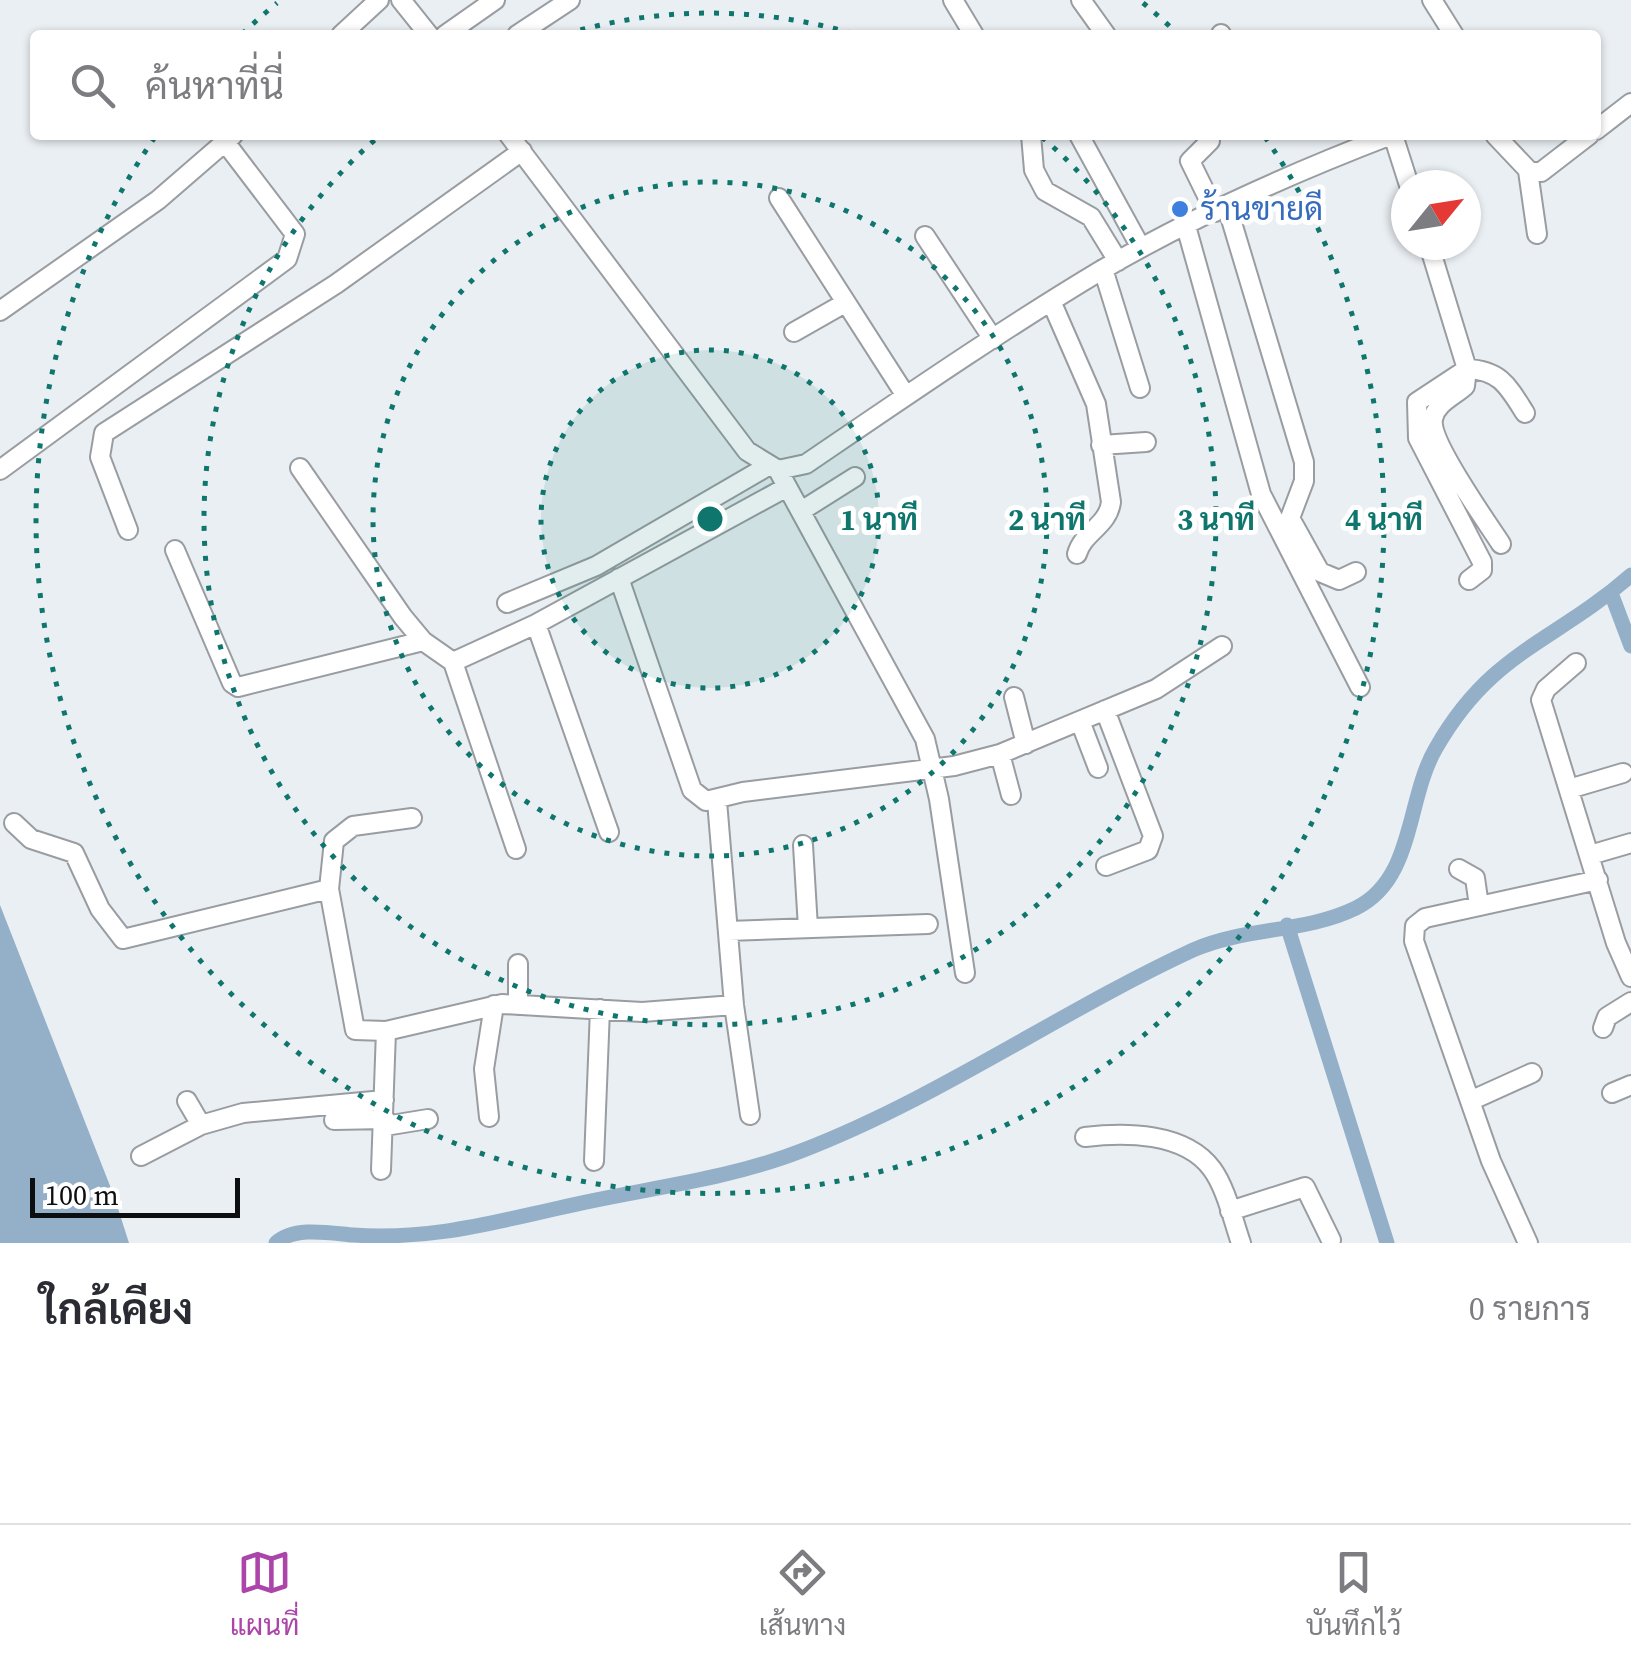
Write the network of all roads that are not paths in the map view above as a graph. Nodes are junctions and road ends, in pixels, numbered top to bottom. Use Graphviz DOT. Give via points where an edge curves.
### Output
graph roads {
  1 [pos="378,0"];
  2 [pos="401,0"];
  3 [pos="495,0"];
  4 [pos="570,0"];
  5 [pos="954,0"];
  6 [pos="1080,0"];
  7 [pos="1432,0"];
  8 [pos="346,30"];
  9 [pos="425,30"];
  10 [pos="452,30"];
  11 [pos="524,30"];
  12 [pos="971,30"];
  13 [pos="1102,30"];
  14 [pos="1451,30"];
  15 [pos="1631,103"];
  16 [pos="1601,124"];
  17 [pos="228,140"];
  18 [pos="230,140"];
  19 [pos="513,140"];
  20 [pos="1031,140"];
  21 [pos="1081,140"];
  22 [pos="1337,140"];
  23 [pos="1379,140"];
  24 [pos="1394,140"];
  25 [pos="1580,140"];
  26 [pos="1210,141"];
  27 [pos="1507,142"];
  28 [pos="522,151"];
  29 [pos="1345,153"];
  30 [pos="1404,170"];
  31 [pos="1528,171"];
  32 [pos="779,198"];
  33 [pos="1221,209"];
  34 [pos="1186,226"];
  35 [pos="1537,234"];
  36 [pos="925,236"];
  37 [pos="1142,248"];
  38 [pos="1434,260"];
  39 [pos="1111,266"];
  40 [pos="1051,302"];
  41 [pos="845,303"];
  42 [pos="0,311"];
  43 [pos="794,332"];
  44 [pos="993,338"];
  45 [pos="1467,369"];
  46 [pos="1140,388"];
  47 [pos="906,396"];
  48 [pos="1525,413"];
  49 [pos="1146,442"];
  50 [pos="1101,445"];
  51 [pos="300,468"];
  52 [pos="0,470"];
  53 [pos="778,474"];
  54 [pos="856,477"];
  55 [pos="801,511"];
  56 [pos="128,530"];
  57 [pos="1501,544"];
  58 [pos="175,550"];
  59 [pos="1077,554"];
  60 [pos="1356,572"];
  61 [pos="619,578"];
  62 [pos="1470,580"];
  63 [pos="507,603"];
  64 [pos="536,624"];
  65 [pos="423,641"];
  66 [pos="1222,646"];
  67 [pos="453,662"];
  68 [pos="1576,663"];
  69 [pos="1360,687"];
  70 [pos="1014,697"];
  71 [pos="1105,710"];
  72 [pos="1080,721"];
  73 [pos="1026,744"];
  74 [pos="1000,754"];
  75 [pos="934,767"];
  76 [pos="1098,768"];
  77 [pos="1623,772"];
  78 [pos="1569,789"];
  79 [pos="1011,795"];
  80 [pos="718,801"];
  81 [pos="412,818"];
  82 [pos="14,823"];
  83 [pos="608,832"];
  84 [pos="1631,842"];
  85 [pos="802,845"];
  86 [pos="516,849"];
  87 [pos="1590,854"];
  88 [pos="1106,866"];
  89 [pos="1459,870"];
  90 [pos="1598,880"];
  91 [pos="328,889"];
  92 [pos="1479,906"];
  93 [pos="928,924"];
  94 [pos="808,928"];
  95 [pos="728,932"];
  96 [pos="518,964"];
  97 [pos="964,972"];
  98 [pos="1631,976"];
  99 [pos="1631,1002"];
  100 [pos="494,1005"];
  101 [pos="518,1005"];
  102 [pos="734,1005"];
  103 [pos="600,1009"];
  104 [pos="1603,1028"];
  105 [pos="386,1032"];
  106 [pos="1532,1073"];
  107 [pos="1631,1084"];
  108 [pos="1612,1093"];
  109 [pos="187,1101"];
  110 [pos="1470,1101"];
  111 [pos="385,1115"];
  112 [pos="750,1115"];
  113 [pos="489,1117"];
  114 [pos="428,1119"];
  115 [pos="334,1120"];
  116 [pos="201,1124"];
  117 [pos="1085,1137"];
  118 [pos="141,1156"];
  119 [pos="594,1161"];
  120 [pos="381,1170"];
  121 [pos="1230,1211"];
  122 [pos="1331,1240"];
  123 [pos="1241,1243"];
  124 [pos="1528,1243"];
  1 -- 8 [label="street"];
  2 -- 9 [label="street"];
  3 -- 10 [label="street"];
  4 -- 11 [label="street"];
  5 -- 12 [label="street"];
  6 -- 13 [label="street"];
  7 -- 14 [label="street"];
  15 -- 16 [label="street"];
  17 -- 42 [label="street" via="134,218"];
  18 -- 52 [label="street" via="295,234 287,259"];
  19 -- 28 [label="street"];
  20 -- 39 [label="street" via="1034,170 1045,191 1091,217"];
  21 -- 37 [label="street"];
  22 -- 29 [label="street"];
  23 -- 29 [label="street"];
  24 -- 30 [label="street"];
  25 -- 31 [label="street" via="1541,172"];
  26 -- 33 [label="street" via="1190,161"];
  27 -- 31 [label="street"];
  28 -- 53 [label="street" via="722,421 746,451"];
  28 -- 56 [label="street" via="336,284 104,433 100,457"];
  29 -- 33 [label="street"];
  31 -- 35 [label="street"];
  32 -- 41 [label="street"];
  33 -- 34 [label="street"];
  33 -- 60 [label="street" via="1304,462 1290,518 1320,572 1339,580"];
  34 -- 37 [label="street"];
  34 -- 69 [label="street" via="1261,494"];
  36 -- 44 [label="street"];
  37 -- 39 [label="street"];
  38 -- 45 [label="street"];
  39 -- 40 [label="street"];
  39 -- 46 [label="street"];
  40 -- 44 [label="street"];
  40 -- 50 [label="street" via="1096,404"];
  41 -- 43 [label="street"];
  41 -- 47 [label="street"];
  44 -- 47 [label="street"];
  45 -- 48 [label="street" via="1504,379"];
  45 -- 57 [label="street" via="1465,386 1438,408 1433,428"];
  45 -- 62 [label="street" via="1414,409 1418,438 1482,562"];
  47 -- 53 [label="street" via="806,464"];
  49 -- 50 [label="street"];
  50 -- 59 [label="street" via="1111,509"];
  51 -- 65 [label="street"];
  53 -- 55 [label="street"];
  53 -- 61 [label="street"];
  53 -- 63 [label="street"];
  54 -- 55 [label="street"];
  55 -- 75 [label="street" via="904,696"];
  58 -- 65 [label="street" via="238,686"];
  61 -- 64 [label="street"];
  61 -- 80 [label="street" via="692,790 698,798"];
  64 -- 67 [label="street"];
  64 -- 83 [label="street"];
  65 -- 67 [label="street"];
  66 -- 71 [label="street" via="1156,690"];
  67 -- 86 [label="street"];
  68 -- 78 [label="street" via="1542,694"];
  70 -- 73 [label="street"];
  71 -- 72 [label="street"];
  71 -- 88 [label="street" via="1153,836 1148,850"];
  72 -- 73 [label="street"];
  72 -- 76 [label="street"];
  73 -- 74 [label="street"];
  74 -- 75 [label="street"];
  74 -- 79 [label="street"];
  75 -- 80 [label="street" via="743,792"];
  75 -- 97 [label="street"];
  77 -- 78 [label="street"];
  78 -- 87 [label="street"];
  80 -- 95 [label="street"];
  81 -- 91 [label="street" via="343,830 334,841"];
  82 -- 91 [label="street" via="31,839 74,854 122,939"];
  84 -- 87 [label="street"];
  85 -- 94 [label="street"];
  87 -- 90 [label="street"];
  89 -- 92 [label="street" via="1475,878"];
  90 -- 92 [label="street"];
  90 -- 98 [label="street"];
  91 -- 105 [label="street" via="350,1023 364,1033"];
  92 -- 110 [label="street" via="1425,918 1415,926 1414,941"];
  93 -- 94 [label="street"];
  94 -- 95 [label="street"];
  95 -- 102 [label="street"];
  96 -- 101 [label="street"];
  99 -- 104 [label="street" via="1607,1017"];
  100 -- 101 [label="street"];
  100 -- 105 [label="street"];
  100 -- 113 [label="street" via="484,1068"];
  101 -- 103 [label="street"];
  102 -- 103 [label="street"];
  102 -- 112 [label="street"];
  103 -- 119 [label="street"];
  105 -- 111 [label="street"];
  106 -- 110 [label="street"];
  107 -- 108 [label="street"];
  109 -- 116 [label="street"];
  110 -- 124 [label="street"];
  111 -- 114 [label="street"];
  111 -- 115 [label="street"];
  111 -- 116 [label="street" via="243,1113"];
  111 -- 120 [label="street"];
  116 -- 118 [label="street"];
  117 -- 121 [label="street" via="1147,1136 1198,1157 1212,1169"];
  121 -- 122 [label="street" via="1305,1186"];
  121 -- 123 [label="street"];
}
